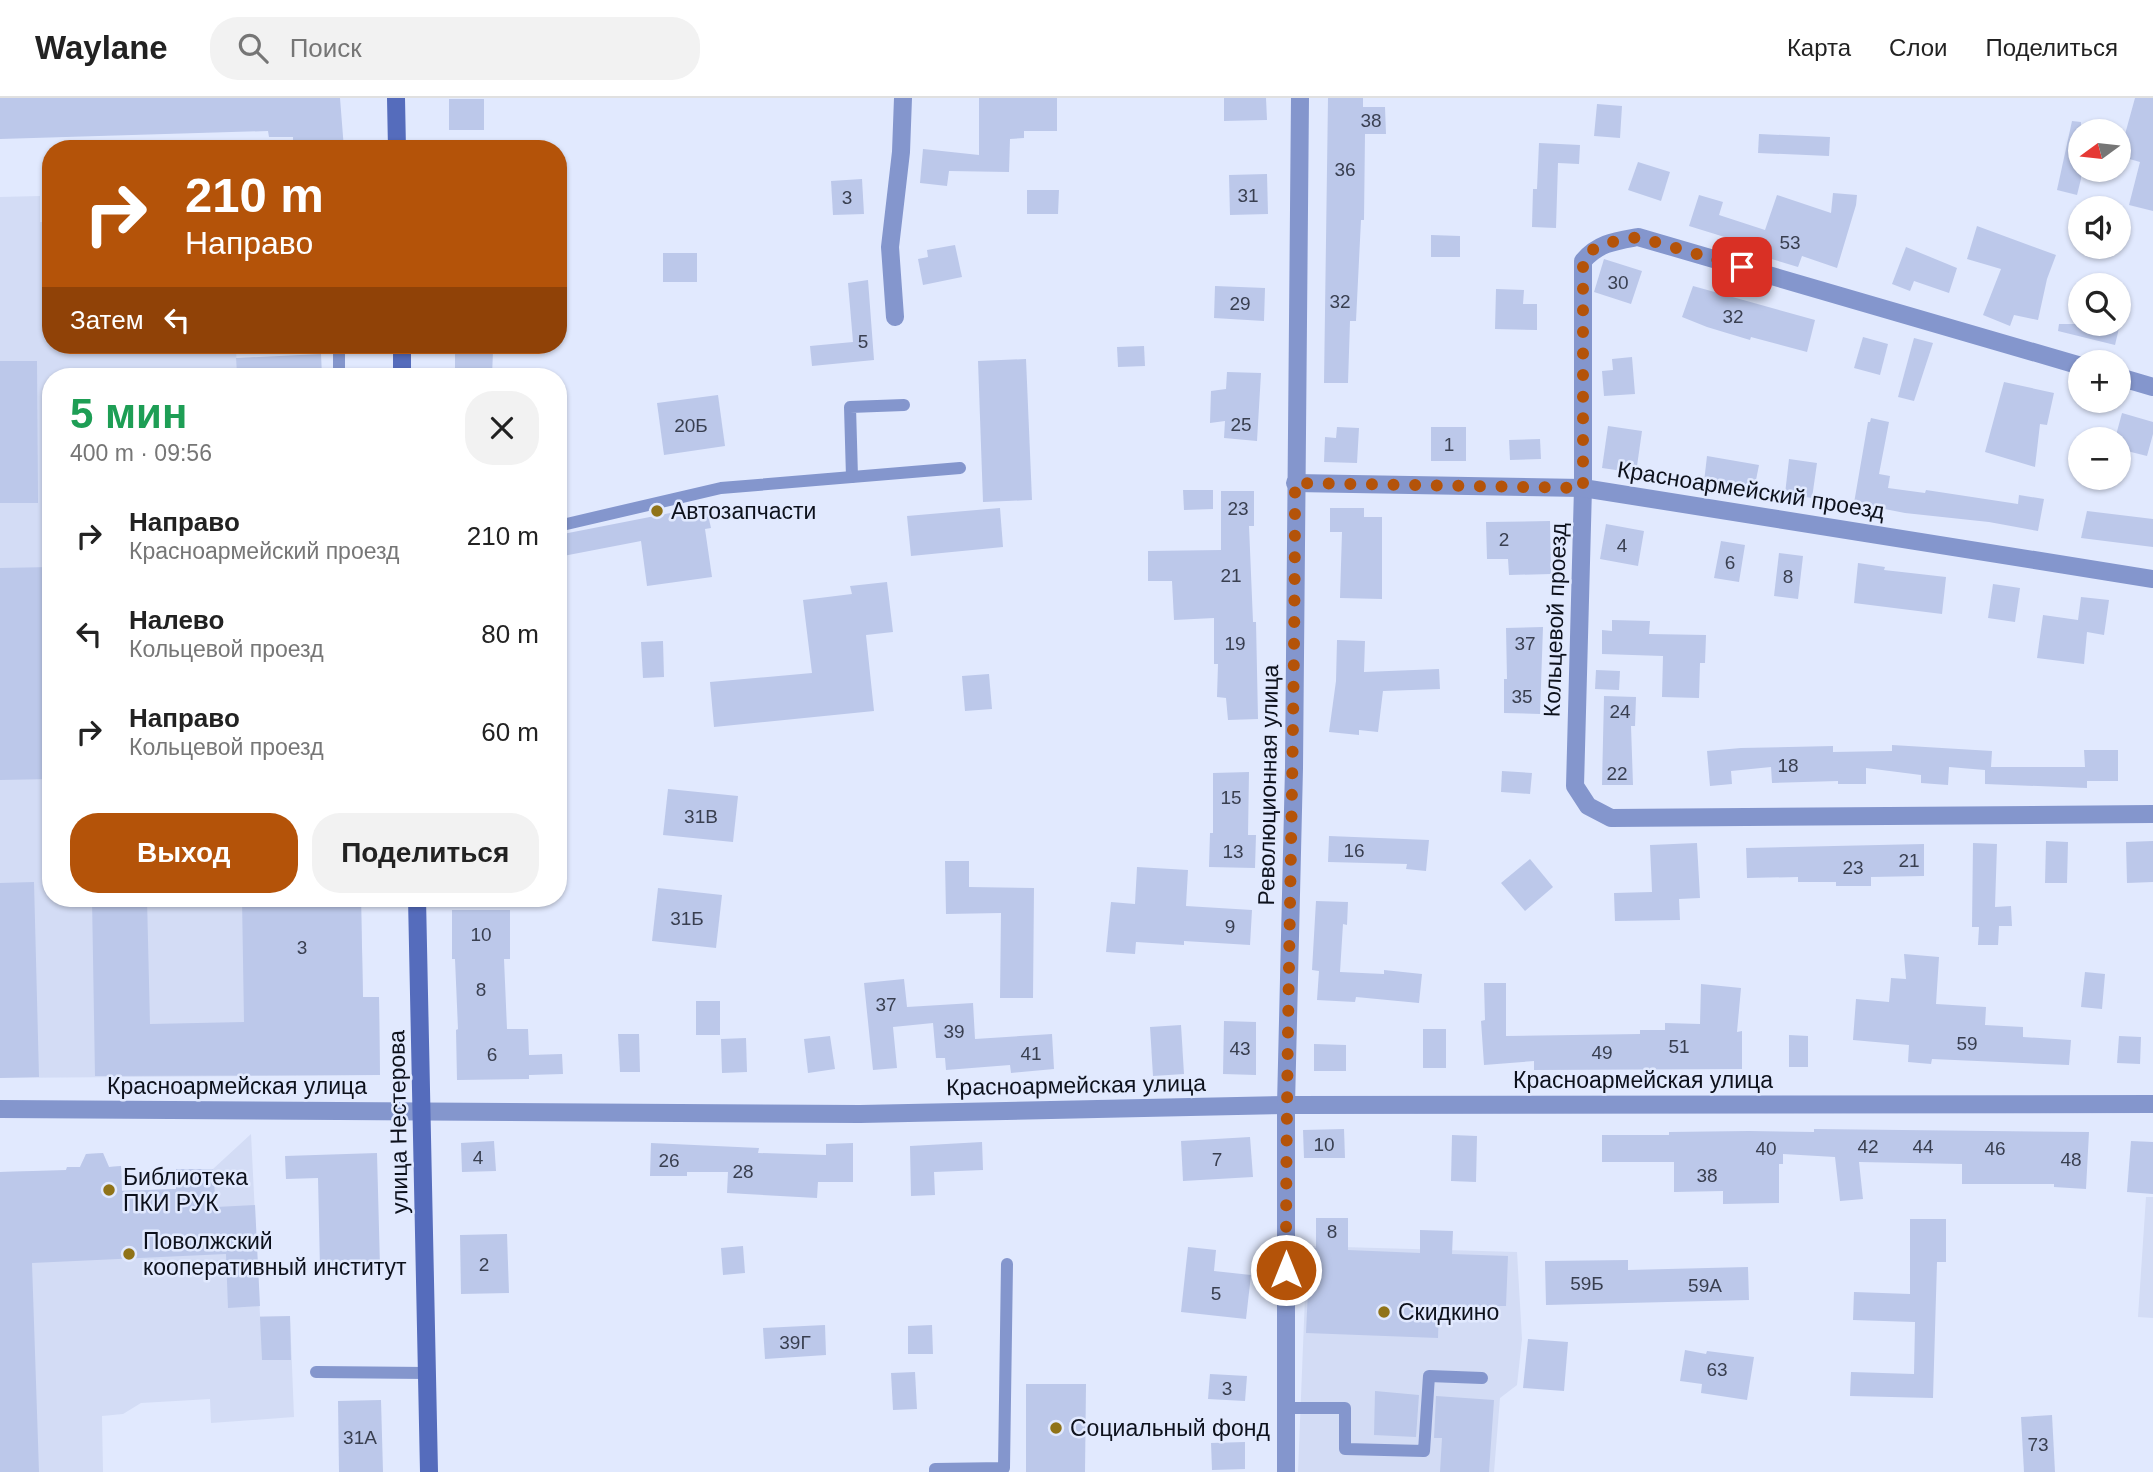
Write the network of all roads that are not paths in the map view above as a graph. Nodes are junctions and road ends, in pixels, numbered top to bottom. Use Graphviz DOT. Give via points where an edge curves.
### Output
graph roads {
  1 [pos="396,98"];
  2 [pos="904,98"];
  3 [pos="1300,98"];
  4 [pos="397,140"];
  5 [pos="895,317"];
  6 [pos="2068,362"];
  7 [pos="2131,381"];
  8 [pos="2153,387"];
  9 [pos="905,405"];
  10 [pos="960,468"];
  11 [pos="852,477"];
  12 [pos="1295,483"];
  13 [pos="1583,488"];
  14 [pos="567,524"];
  15 [pos="2153,579"];
  16 [pos="2153,814"];
  17 [pos="417,907"];
  18 [pos="2153,1104"];
  19 [pos="1286,1105"];
  20 [pos="0,1109"];
  21 [pos="423,1112"];
  22 [pos="1007,1264"];
  23 [pos="316,1372"];
  24 [pos="428,1373"];
  25 [pos="1482,1378"];
  26 [pos="1286,1408"];
  27 [pos="429,1472"];
  28 [pos="935,1472"];
  29 [pos="1286,1472"];
  1 -- 4 [label="main road"];
  2 -- 5 [label="street" via="890,247"];
  3 -- 12 [label="street, Революционная улица"];
  6 -- 13 [label="street, Кольцевой проезд" via="1638,237 1606,243 1583,261"];
  7 -- 8 [label="street"];
  9 -- 11 [label="lane" via="850,407"];
  10 -- 11 [label="lane"];
  11 -- 14 [label="lane" via="721,488"];
  12 -- 13 [label="street, Красноармейский проезд"];
  12 -- 19 [label="street, Революционная улица"];
  13 -- 15 [label="street, Красноармейский проезд"];
  13 -- 16 [label="street, Кольцевой проезд" via="1575,786 1588,806 1611,818"];
  17 -- 21 [label="main road, улица Нестерова"];
  18 -- 19 [label="street, Красноармейская улица"];
  19 -- 21 [label="street, Красноармейская улица" via="860,1114"];
  19 -- 26 [label="street, Революционная улица"];
  20 -- 21 [label="street, Красноармейская улица"];
  21 -- 24 [label="main road, улица Нестерова"];
  22 -- 28 [label="lane" via="1004,1468"];
  23 -- 24 [label="lane"];
  24 -- 27 [label="main road, улица Нестерова"];
  25 -- 26 [label="lane" via="1429,1376 1424,1451 1345,1450 1345,1408"];
  26 -- 29 [label="street, Революционная улица"];
}
